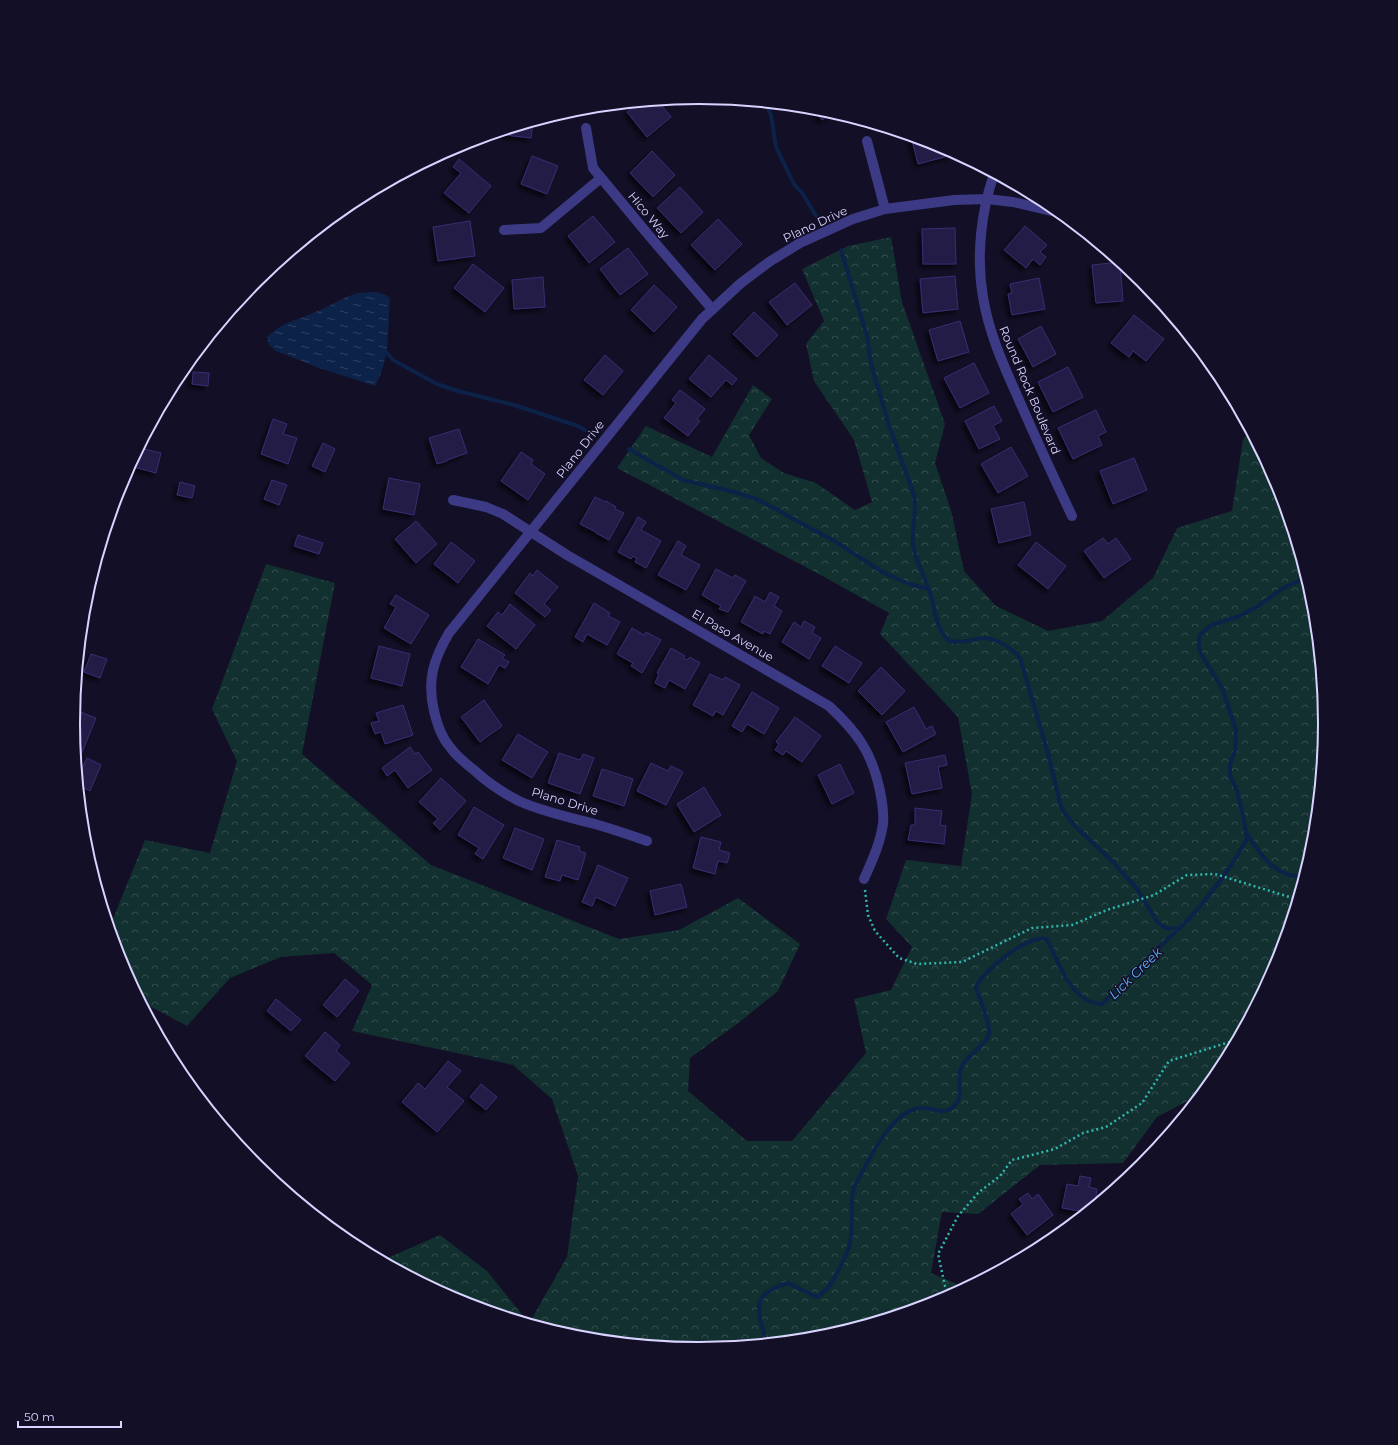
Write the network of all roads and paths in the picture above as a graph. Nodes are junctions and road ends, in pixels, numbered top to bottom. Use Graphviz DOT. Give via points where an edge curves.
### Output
graph roads {
  1 [pos="586,128"];
  2 [pos="867,141"];
  3 [pos="601,178"];
  4 [pos="993,178"];
  5 [pos="986,199"];
  6 [pos="885,209"];
  7 [pos="1045,210"];
  8 [pos="504,230"];
  9 [pos="712,309"];
  10 [pos="453,500"];
  11 [pos="1072,516"];
  12 [pos="530,531"];
  13 [pos="647,841"];
  14 [pos="864,879"];
  15 [pos="1292,898"];
  16 [pos="1229,1042"];
  17 [pos="948,1289"];
  1 -- 3 [label="street, Hico Way" via="594,168"];
  2 -- 6 [label="street"];
  3 -- 8 [label="street" via="541,228"];
  3 -- 9 [label="street, Hico Way"];
  4 -- 5 [label="street, Round Rock Boulevard"];
  5 -- 6 [label="street, Plano Drive" via="954,200"];
  5 -- 7 [label="street, Plano Drive"];
  5 -- 11 [label="street, Round Rock Boulevard" via="981,232 980,266 990,328 1000,357"];
  6 -- 9 [label="street, Plano Drive" via="853,219 800,243 769,262"];
  9 -- 12 [label="street, Plano Drive"];
  10 -- 12 [label="street, El Paso Avenue" via="486,507"];
  12 -- 13 [label="street, Plano Drive" via="441,646 430,687 440,733 449,747 466,763 498,789 519,801 544,811"];
  12 -- 14 [label="street, El Paso Avenue" via="567,555 806,692 829,706 846,722 870,756 882,800 883,823 876,852"];
  14 -- 15 [label="path" via="868,915 875,931 900,958 917,964 962,962 1032,928 1072,926 1106,910 1154,895 1187,875 1215,874"];
  16 -- 17 [label="path" via="1170,1060 1142,1103 1106,1127 1083,1133 1055,1149 1012,1160 1000,1176 979,1192 958,1216 938,1254"];
}
